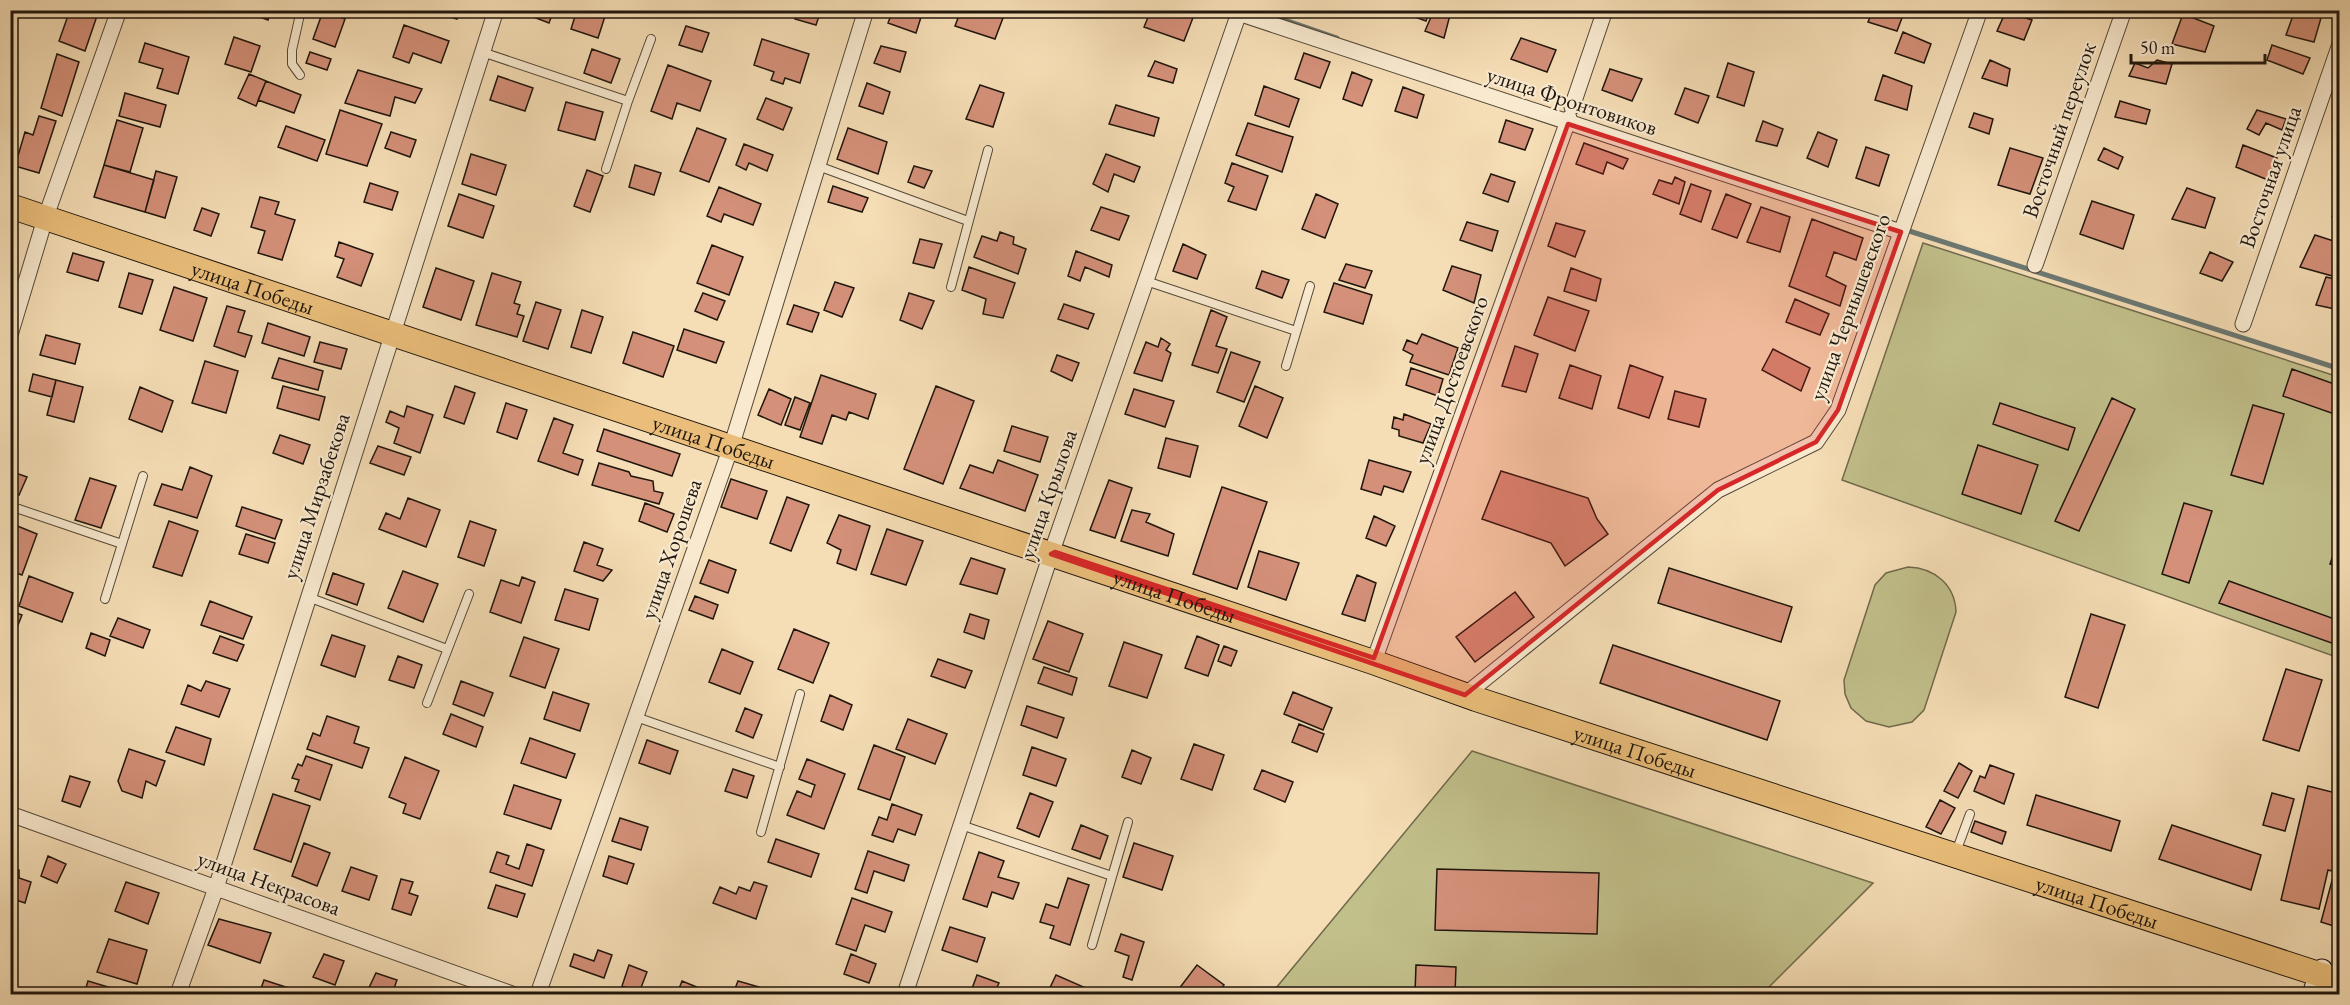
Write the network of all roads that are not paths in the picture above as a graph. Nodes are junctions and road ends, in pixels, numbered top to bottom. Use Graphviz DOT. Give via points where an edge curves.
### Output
graph roads {
  1 [pos="119,10"];
  2 [pos="301,10"];
  3 [pos="496,10"];
  4 [pos="866,10"];
  5 [pos="1605,10"];
  6 [pos="1980,10"];
  7 [pos="2124,10"];
  8 [pos="1236,12"];
  9 [pos="651,39"];
  10 [pos="2340,44"];
  11 [pos="483,52"];
  12 [pos="300,75"];
  13 [pos="628,101"];
  14 [pos="1570,116"];
  15 [pos="988,150"];
  16 [pos="818,166"];
  17 [pos="606,169"];
  18 [pos="10,204"];
  19 [pos="46,217"];
  20 [pos="968,221"];
  21 [pos="1901,232"];
  22 [pos="2035,265"];
  23 [pos="1146,281"];
  24 [pos="1310,286"];
  25 [pos="951,287"];
  26 [pos="2243,324"];
  27 [pos="1296,331"];
  28 [pos="391,333"];
  29 [pos="10,335"];
  30 [pos="1286,366"];
  31 [pos="731,446"];
  32 [pos="142,476"];
  33 [pos="10,506"];
  34 [pos="122,544"];
  35 [pos="1051,553"];
  36 [pos="469,594"];
  37 [pos="308,597"];
  38 [pos="105,600"];
  39 [pos="447,649"];
  40 [pos="1374,658"];
  41 [pos="1467,693"];
  42 [pos="800,694"];
  43 [pos="427,704"];
  44 [pos="636,717"];
  45 [pos="780,767"];
  46 [pos="10,814"];
  47 [pos="1970,814"];
  48 [pos="1128,822"];
  49 [pos="961,825"];
  50 [pos="761,832"];
  51 [pos="1956,852"];
  52 [pos="1112,876"];
  53 [pos="216,888"];
  54 [pos="1092,945"];
  55 [pos="2327,979"];
  56 [pos="178,994"];
  57 [pos="512,994"];
  58 [pos="538,994"];
  59 [pos="905,994"];
  1 -- 19 [label="street"];
  2 -- 12 [label="lane" via="292,50 292,64"];
  3 -- 11 [label="street, улица Мирзабекова"];
  4 -- 16 [label="street, улица Хорошева"];
  5 -- 14 [label="street, улица Достоевского"];
  6 -- 21 [label="street, улица Чернышевского"];
  7 -- 22 [label="street, Восточный переулок"];
  8 -- 14 [label="street, улица Фронтовиков"];
  8 -- 23 [label="street, улица Крылова"];
  9 -- 13 [label="lane"];
  10 -- 26 [label="street, Восточная улица"];
  11 -- 13 [label="lane"];
  11 -- 28 [label="street, улица Мирзабекова"];
  13 -- 17 [label="lane"];
  14 -- 21 [label="street, улица Фронтовиков"];
  14 -- 40 [label="street, улица Достоевского"];
  15 -- 20 [label="lane"];
  16 -- 20 [label="lane"];
  16 -- 31 [label="street, улица Хорошева"];
  18 -- 19 [label="main road, улица Победы"];
  19 -- 28 [label="main road, улица Победы"];
  19 -- 29 [label="street"];
  20 -- 25 [label="lane"];
  21 -- 41 [label="street, улица Чернышевского" via="1838,410 1816,442 1718,490"];
  23 -- 27 [label="lane"];
  23 -- 35 [label="street, улица Крылова"];
  24 -- 27 [label="lane"];
  27 -- 30 [label="lane"];
  28 -- 31 [label="main road, улица Победы"];
  28 -- 37 [label="street, улица Мирзабекова"];
  31 -- 35 [label="main road, улица Победы"];
  31 -- 44 [label="street, улица Хорошева"];
  32 -- 34 [label="lane"];
  33 -- 34 [label="lane"];
  34 -- 38 [label="lane"];
  35 -- 40 [label="main road, улица Победы"];
  35 -- 41 [label="main road, улица Победы"];
  35 -- 49 [label="street, улица Крылова"];
  36 -- 39 [label="lane"];
  37 -- 39 [label="lane"];
  37 -- 53 [label="street, улица Мирзабекова"];
  39 -- 43 [label="lane"];
  40 -- 41 [label="main road, улица Победы"];
  41 -- 51 [label="main road, улица Победы"];
  41 -- 55 [label="main road, улица Победы"];
  42 -- 45 [label="lane"];
  44 -- 45 [label="lane"];
  44 -- 58 [label="street, улица Хорошева"];
  45 -- 50 [label="lane"];
  46 -- 53 [label="street, улица Некрасова"];
  47 -- 51 [label="lane"];
  48 -- 52 [label="lane"];
  49 -- 52 [label="lane"];
  49 -- 59 [label="street, улица Крылова"];
  51 -- 55 [label="main road, улица Победы"];
  52 -- 54 [label="lane"];
  53 -- 56 [label="street, улица Мирзабекова"];
  53 -- 57 [label="street, улица Некрасова"];
}
